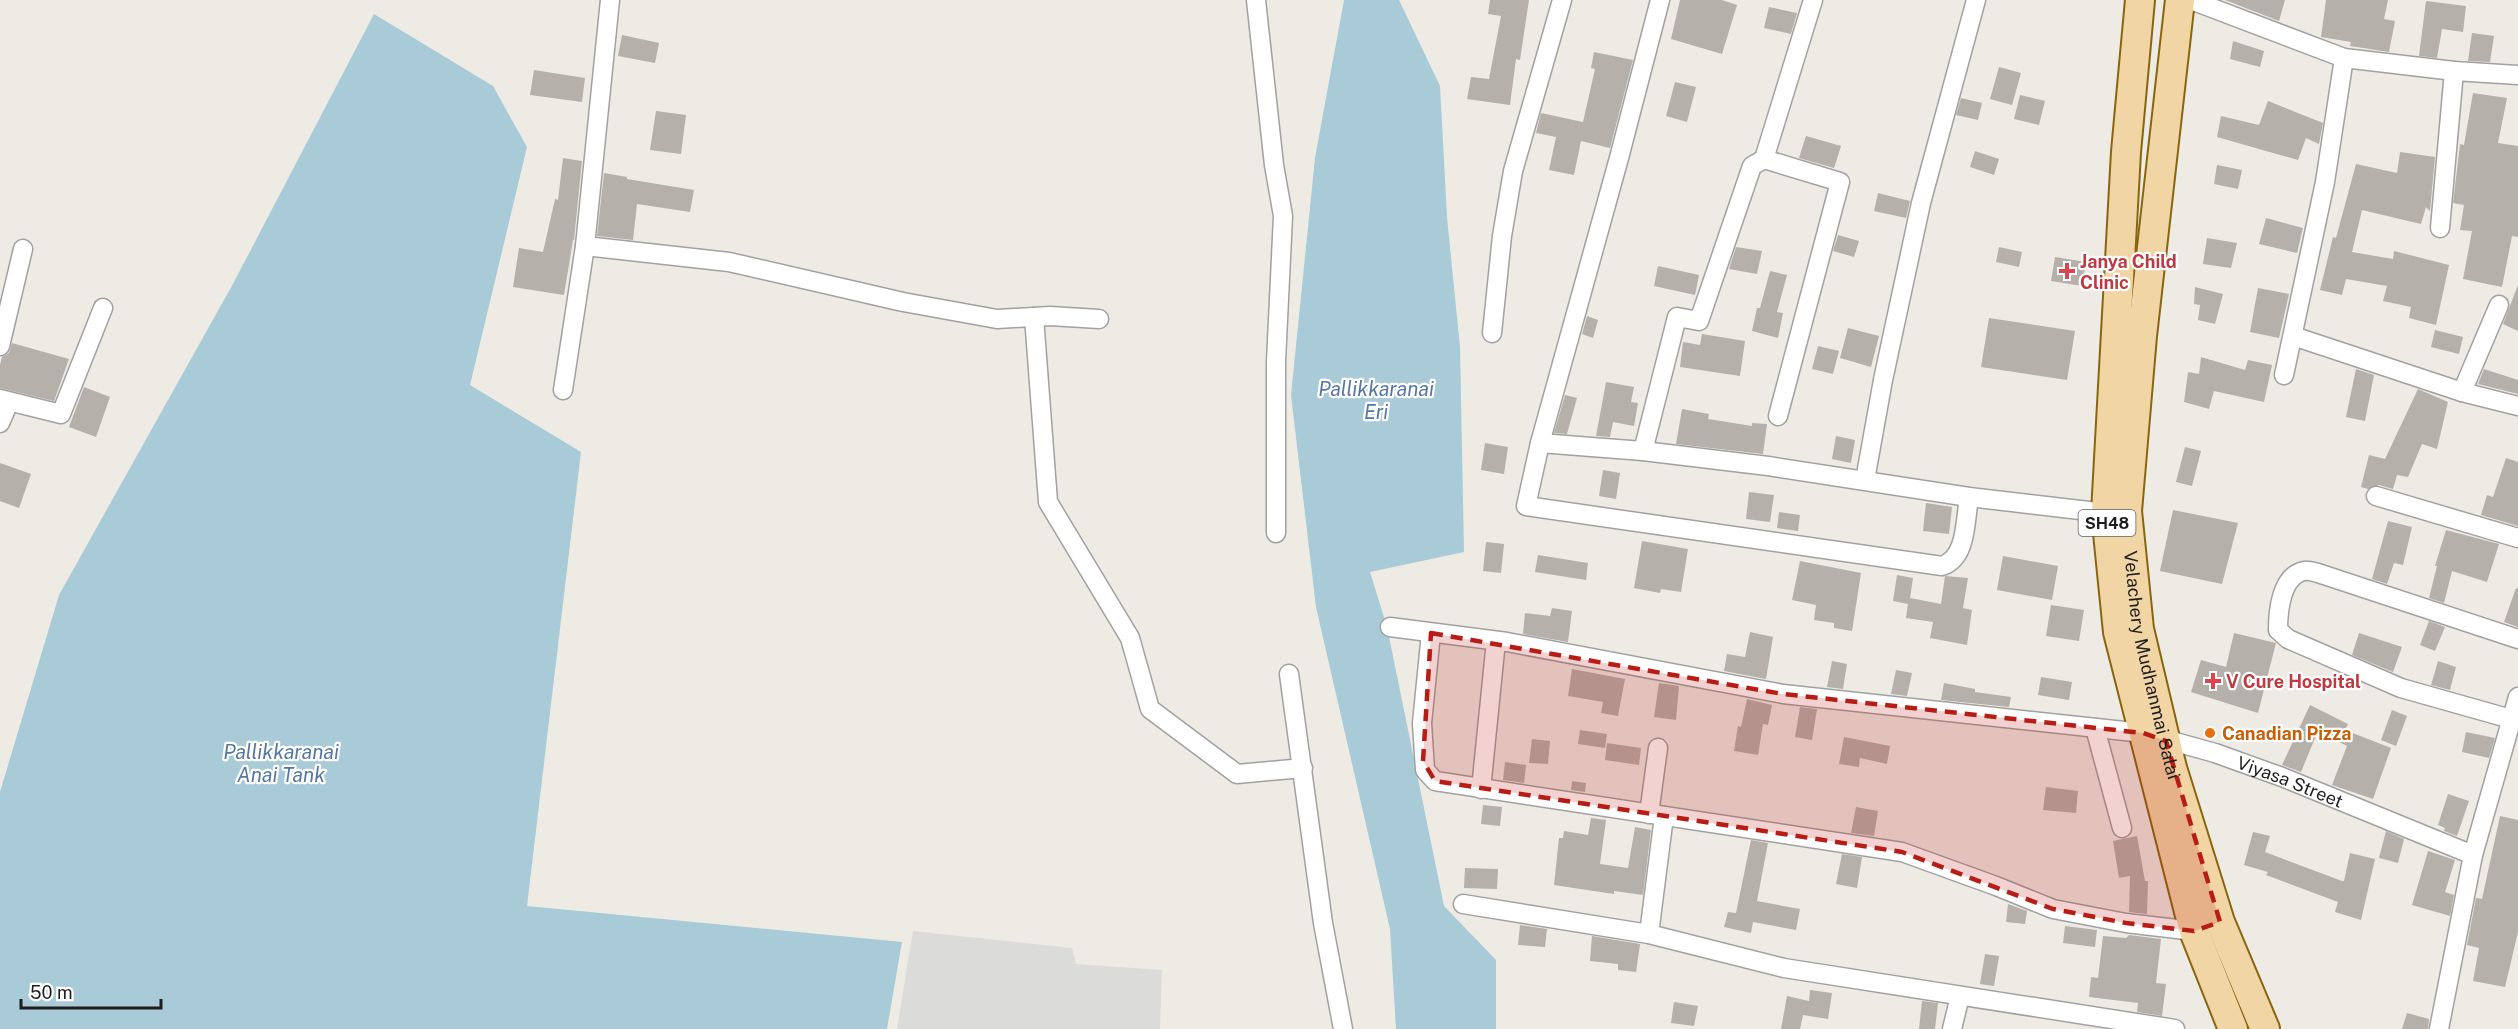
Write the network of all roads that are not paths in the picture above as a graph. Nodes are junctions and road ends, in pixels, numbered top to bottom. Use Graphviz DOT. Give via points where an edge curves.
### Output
graph roads {
  1 [pos="610,0"];
  2 [pos="1256,0"];
  3 [pos="1562,0"];
  4 [pos="1660,0"];
  5 [pos="1813,0"];
  6 [pos="1976,0"];
  7 [pos="2140,0"];
  8 [pos="2180,0"];
  9 [pos="2191,0"];
  10 [pos="2344,58"];
  11 [pos="2454,71"];
  12 [pos="2518,75"];
  13 [pos="1764,159"];
  14 [pos="2440,228"];
  15 [pos="585,246"];
  16 [pos="22,249"];
  17 [pos="2499,305"];
  18 [pos="103,308"];
  19 [pos="1034,317"];
  20 [pos="1099,319"];
  21 [pos="1492,333"];
  22 [pos="2292,336"];
  23 [pos="0,346"];
  24 [pos="2284,375"];
  25 [pos="563,390"];
  26 [pos="2462,392"];
  27 [pos="5,400"];
  28 [pos="2518,406"];
  29 [pos="1778,416"];
  30 [pos="0,423"];
  31 [pos="1540,443"];
  32 [pos="1643,451"];
  33 [pos="1865,480"];
  34 [pos="2376,496"];
  35 [pos="1969,497"];
  36 [pos="2106,513"];
  37 [pos="1276,533"];
  38 [pos="2518,538"];
  39 [pos="1390,627"];
  40 [pos="1431,633"];
  41 [pos="2518,639"];
  42 [pos="1496,641"];
  43 [pos="1289,674"];
  44 [pos="2518,697"];
  45 [pos="2511,719"];
  46 [pos="2095,728"];
  47 [pos="2155,737"];
  48 [pos="1658,748"];
  49 [pos="1303,768"];
  50 [pos="1481,789"];
  51 [pos="1657,815"];
  52 [pos="2122,828"];
  53 [pos="2473,855"];
  54 [pos="1463,904"];
  55 [pos="2207,927"];
  56 [pos="1649,934"];
  57 [pos="1960,996"];
  58 [pos="1343,1029"];
  59 [pos="1952,1029"];
  60 [pos="2175,1029"];
  61 [pos="2233,1029"];
  62 [pos="2265,1029"];
  63 [pos="2439,1029"];
  1 -- 15 [label="street"];
  2 -- 37 [label="street" via="1282,216 1276,361"];
  3 -- 21 [label="street" via="1513,171"];
  4 -- 31 [label="street"];
  5 -- 13 [label="street"];
  6 -- 33 [label="street" via="1921,203"];
  7 -- 36 [label="main road, Velachery Mudhanmai Salai / SH48" via="2126,152"];
  8 -- 47 [label="main road, Velachery Mudhanmai Salai / SH48" via="2142,336 2127,511"];
  9 -- 10 [label="street"];
  10 -- 11 [label="street"];
  10 -- 22 [label="street" via="2325,182"];
  11 -- 12 [label="street"];
  11 -- 14 [label="street"];
  13 -- 29 [label="street" via="1840,182"];
  13 -- 32 [label="street" via="1752,166 1699,321 1677,317"];
  15 -- 19 [label="street" via="729,262 997,319"];
  15 -- 25 [label="street"];
  16 -- 23 [label="street"];
  17 -- 26 [label="street"];
  18 -- 27 [label="street" via="61,414"];
  19 -- 20 [label="street"];
  19 -- 49 [label="street" via="1048,502 1130,638 1150,710 1237,774"];
  22 -- 24 [label="street"];
  22 -- 26 [label="street"];
  26 -- 28 [label="street"];
  27 -- 30 [label="street"];
  31 -- 32 [label="street"];
  31 -- 35 [label="street" via="1526,507 1942,566 1953,563 1960,554"];
  32 -- 33 [label="street"];
  33 -- 35 [label="street"];
  34 -- 38 [label="street"];
  35 -- 36 [label="street"];
  36 -- 47 [label="main road, Velachery Mudhanmai Salai / SH48" via="2118,632"];
  39 -- 40 [label="street, Viyasa Street"];
  40 -- 42 [label="street, Viyasa Street"];
  40 -- 50 [label="street" via="1422,723 1425,770 1435,781"];
  41 -- 45 [label="street" via="2304,571 2286,586 2278,616 2278,630 2288,639 2401,688"];
  42 -- 46 [label="street, Viyasa Street" via="1783,694"];
  42 -- 50 [label="street"];
  43 -- 49 [label="street"];
  44 -- 45 [label="street"];
  45 -- 53 [label="street"];
  46 -- 47 [label="street, Viyasa Street"];
  46 -- 52 [label="street"];
  47 -- 53 [label="street, Viyasa Street" via="2282,777"];
  47 -- 55 [label="main road, Velachery Mudhanmai Salai / SH48"];
  48 -- 51 [label="street"];
  49 -- 58 [label="street" via="1323,923"];
  50 -- 51 [label="street"];
  51 -- 55 [label="street" via="1902,852 2052,909 2126,923"];
  51 -- 56 [label="street"];
  53 -- 63 [label="street"];
  54 -- 56 [label="street"];
  55 -- 61 [label="main road, Velachery Mudhanmai Salai / SH48"];
  55 -- 62 [label="main road, Velachery Mudhanmai Salai / SH48"];
  56 -- 57 [label="street" via="1784,968"];
  57 -- 59 [label="street"];
  57 -- 60 [label="street"];
}
